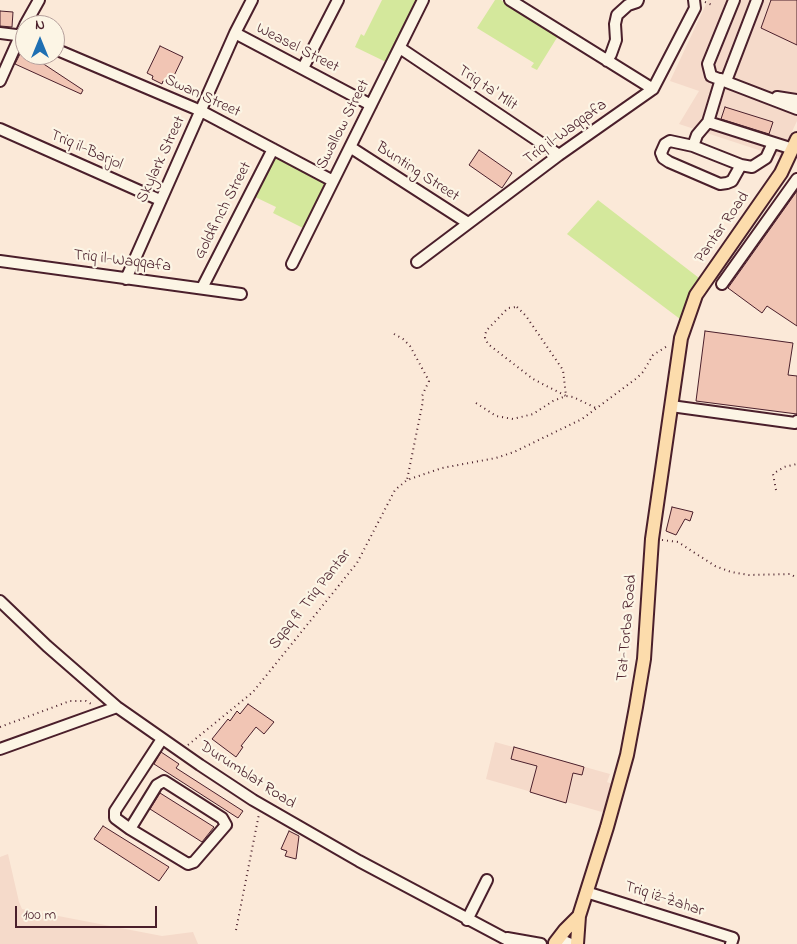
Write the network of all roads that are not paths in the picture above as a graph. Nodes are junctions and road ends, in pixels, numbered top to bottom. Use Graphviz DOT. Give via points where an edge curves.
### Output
graph roads {
  1 [pos="39,0"];
  2 [pos="252,0"];
  3 [pos="338,0"];
  4 [pos="423,0"];
  5 [pos="510,0"];
  6 [pos="638,0"];
  7 [pos="694,0"];
  8 [pos="734,0"];
  9 [pos="757,0"];
  10 [pos="32,15"];
  11 [pos="15,31"];
  12 [pos="0,33"];
  13 [pos="235,33"];
  14 [pos="400,48"];
  15 [pos="15,49"];
  16 [pos="65,53"];
  17 [pos="607,61"];
  18 [pos="303,68"];
  19 [pos="719,79"];
  20 [pos="0,81"];
  21 [pos="653,90"];
  22 [pos="761,95"];
  23 [pos="797,100"];
  24 [pos="371,104"];
  25 [pos="797,109"];
  26 [pos="201,111"];
  27 [pos="708,122"];
  28 [pos="0,129"];
  29 [pos="773,143"];
  30 [pos="796,143"];
  31 [pos="693,146"];
  32 [pos="350,147"];
  33 [pos="273,149"];
  34 [pos="559,155"];
  35 [pos="741,165"];
  36 [pos="797,179"];
  37 [pos="333,181"];
  38 [pos="160,200"];
  39 [pos="468,223"];
  40 [pos="0,261"];
  41 [pos="417,262"];
  42 [pos="292,264"];
  43 [pos="126,279"];
  44 [pos="722,284"];
  45 [pos="202,288"];
  46 [pos="241,294"];
  47 [pos="681,338"];
  48 [pos="671,406"];
  49 [pos="797,422"];
  50 [pos="0,601"];
  51 [pos="117,707"];
  52 [pos="162,739"];
  53 [pos="0,749"];
  54 [pos="130,829"];
  55 [pos="487,880"];
  56 [pos="586,892"];
  57 [pos="581,912"];
  58 [pos="467,920"];
  59 [pos="504,937"];
  60 [pos="732,941"];
  61 [pos="555,943"];
  62 [pos="515,944"];
  63 [pos="541,944"];
  64 [pos="571,944"];
  65 [pos="578,944"];
  66 [pos="584,944"];
  1 -- 10 [label="street"];
  2 -- 13 [label="street, Skylark Street"];
  3 -- 18 [label="street"];
  4 -- 14 [label="street, Swallow Street"];
  5 -- 17 [label="street"];
  6 -- 17 [label="street" via="617,15 616,40"];
  7 -- 21 [label="street, Triq il-Waqqafa" via="695,8"];
  8 -- 19 [label="street" via="708,64"];
  9 -- 19 [label="street"];
  11 -- 12 [label="street"];
  13 -- 18 [label="street, Weasel Street"];
  13 -- 26 [label="street, Skylark Street"];
  14 -- 24 [label="street, Swallow Street"];
  14 -- 34 [label="street, Triq ta' Mlit"];
  15 -- 20 [label="street"];
  16 -- 26 [label="street, Swan Street"];
  17 -- 21 [label="street"];
  18 -- 24 [label="street, Weasel Street"];
  19 -- 22 [label="street"];
  19 -- 27 [label="street"];
  21 -- 34 [label="street, Triq il-Waqqafa"];
  22 -- 23 [label="street"];
  22 -- 25 [label="street"];
  24 -- 32 [label="street, Swallow Street"];
  26 -- 33 [label="street, Swan Street"];
  26 -- 38 [label="street, Skylark Street"];
  27 -- 29 [label="street"];
  27 -- 31 [label="street"];
  28 -- 38 [label="street, Triq il-Barjol"];
  29 -- 30 [label="street"];
  29 -- 35 [label="street" via="766,158 759,163 752,167"];
  30 -- 47 [label="main road, Pantar Road" via="754,213 696,295"];
  31 -- 35 [label="street"];
  31 -- 35 [label="street" via="670,142 665,144 661,153 669,162 720,184 732,181"];
  32 -- 37 [label="street, Swallow Street"];
  32 -- 39 [label="street, Bunting Street"];
  33 -- 37 [label="street, Swan Street"];
  33 -- 45 [label="street, Goldfinch Street"];
  34 -- 39 [label="street, Triq il-Waqqafa"];
  36 -- 44 [label="street"];
  37 -- 42 [label="street, Swallow Street"];
  38 -- 43 [label="street, Skylark Street"];
  39 -- 41 [label="street, Triq il-Waqqafa"];
  40 -- 43 [label="street, Triq il-Waqqafa"];
  43 -- 45 [label="street, Triq il-Waqqafa"];
  45 -- 46 [label="street, Triq il-Waqqafa"];
  47 -- 48 [label="main road, Tat-Torba Road"];
  48 -- 49 [label="street"];
  48 -- 56 [label="main road, Tat-Torba Road" via="652,539 644,658 636,706 627,754"];
  50 -- 51 [label="street, Durumblat Road"];
  51 -- 52 [label="street, Durumblat Road"];
  51 -- 53 [label="street"];
  52 -- 54 [label="street" via="115,811 114,818"];
  52 -- 58 [label="street, Durumblat Road" via="261,805"];
  54 -- 54 [label="street" via="188,864 194,862 226,825 222,818 164,781 157,785"];
  55 -- 58 [label="street"];
  56 -- 57 [label="main road, Tat-Torba Road"];
  56 -- 60 [label="street, Triq iż-Żahar"];
  57 -- 61 [label="main road, Tat-Torba Road"];
  57 -- 65 [label="main road, Tat-Torba Road"];
  57 -- 66 [label="main road"];
  58 -- 59 [label="street, Durumblat Road"];
  59 -- 62 [label="street, Durumblat Road"];
  59 -- 63 [label="street, Durumblat Road"];
  61 -- 64 [label="street" via="564,941"];
}
